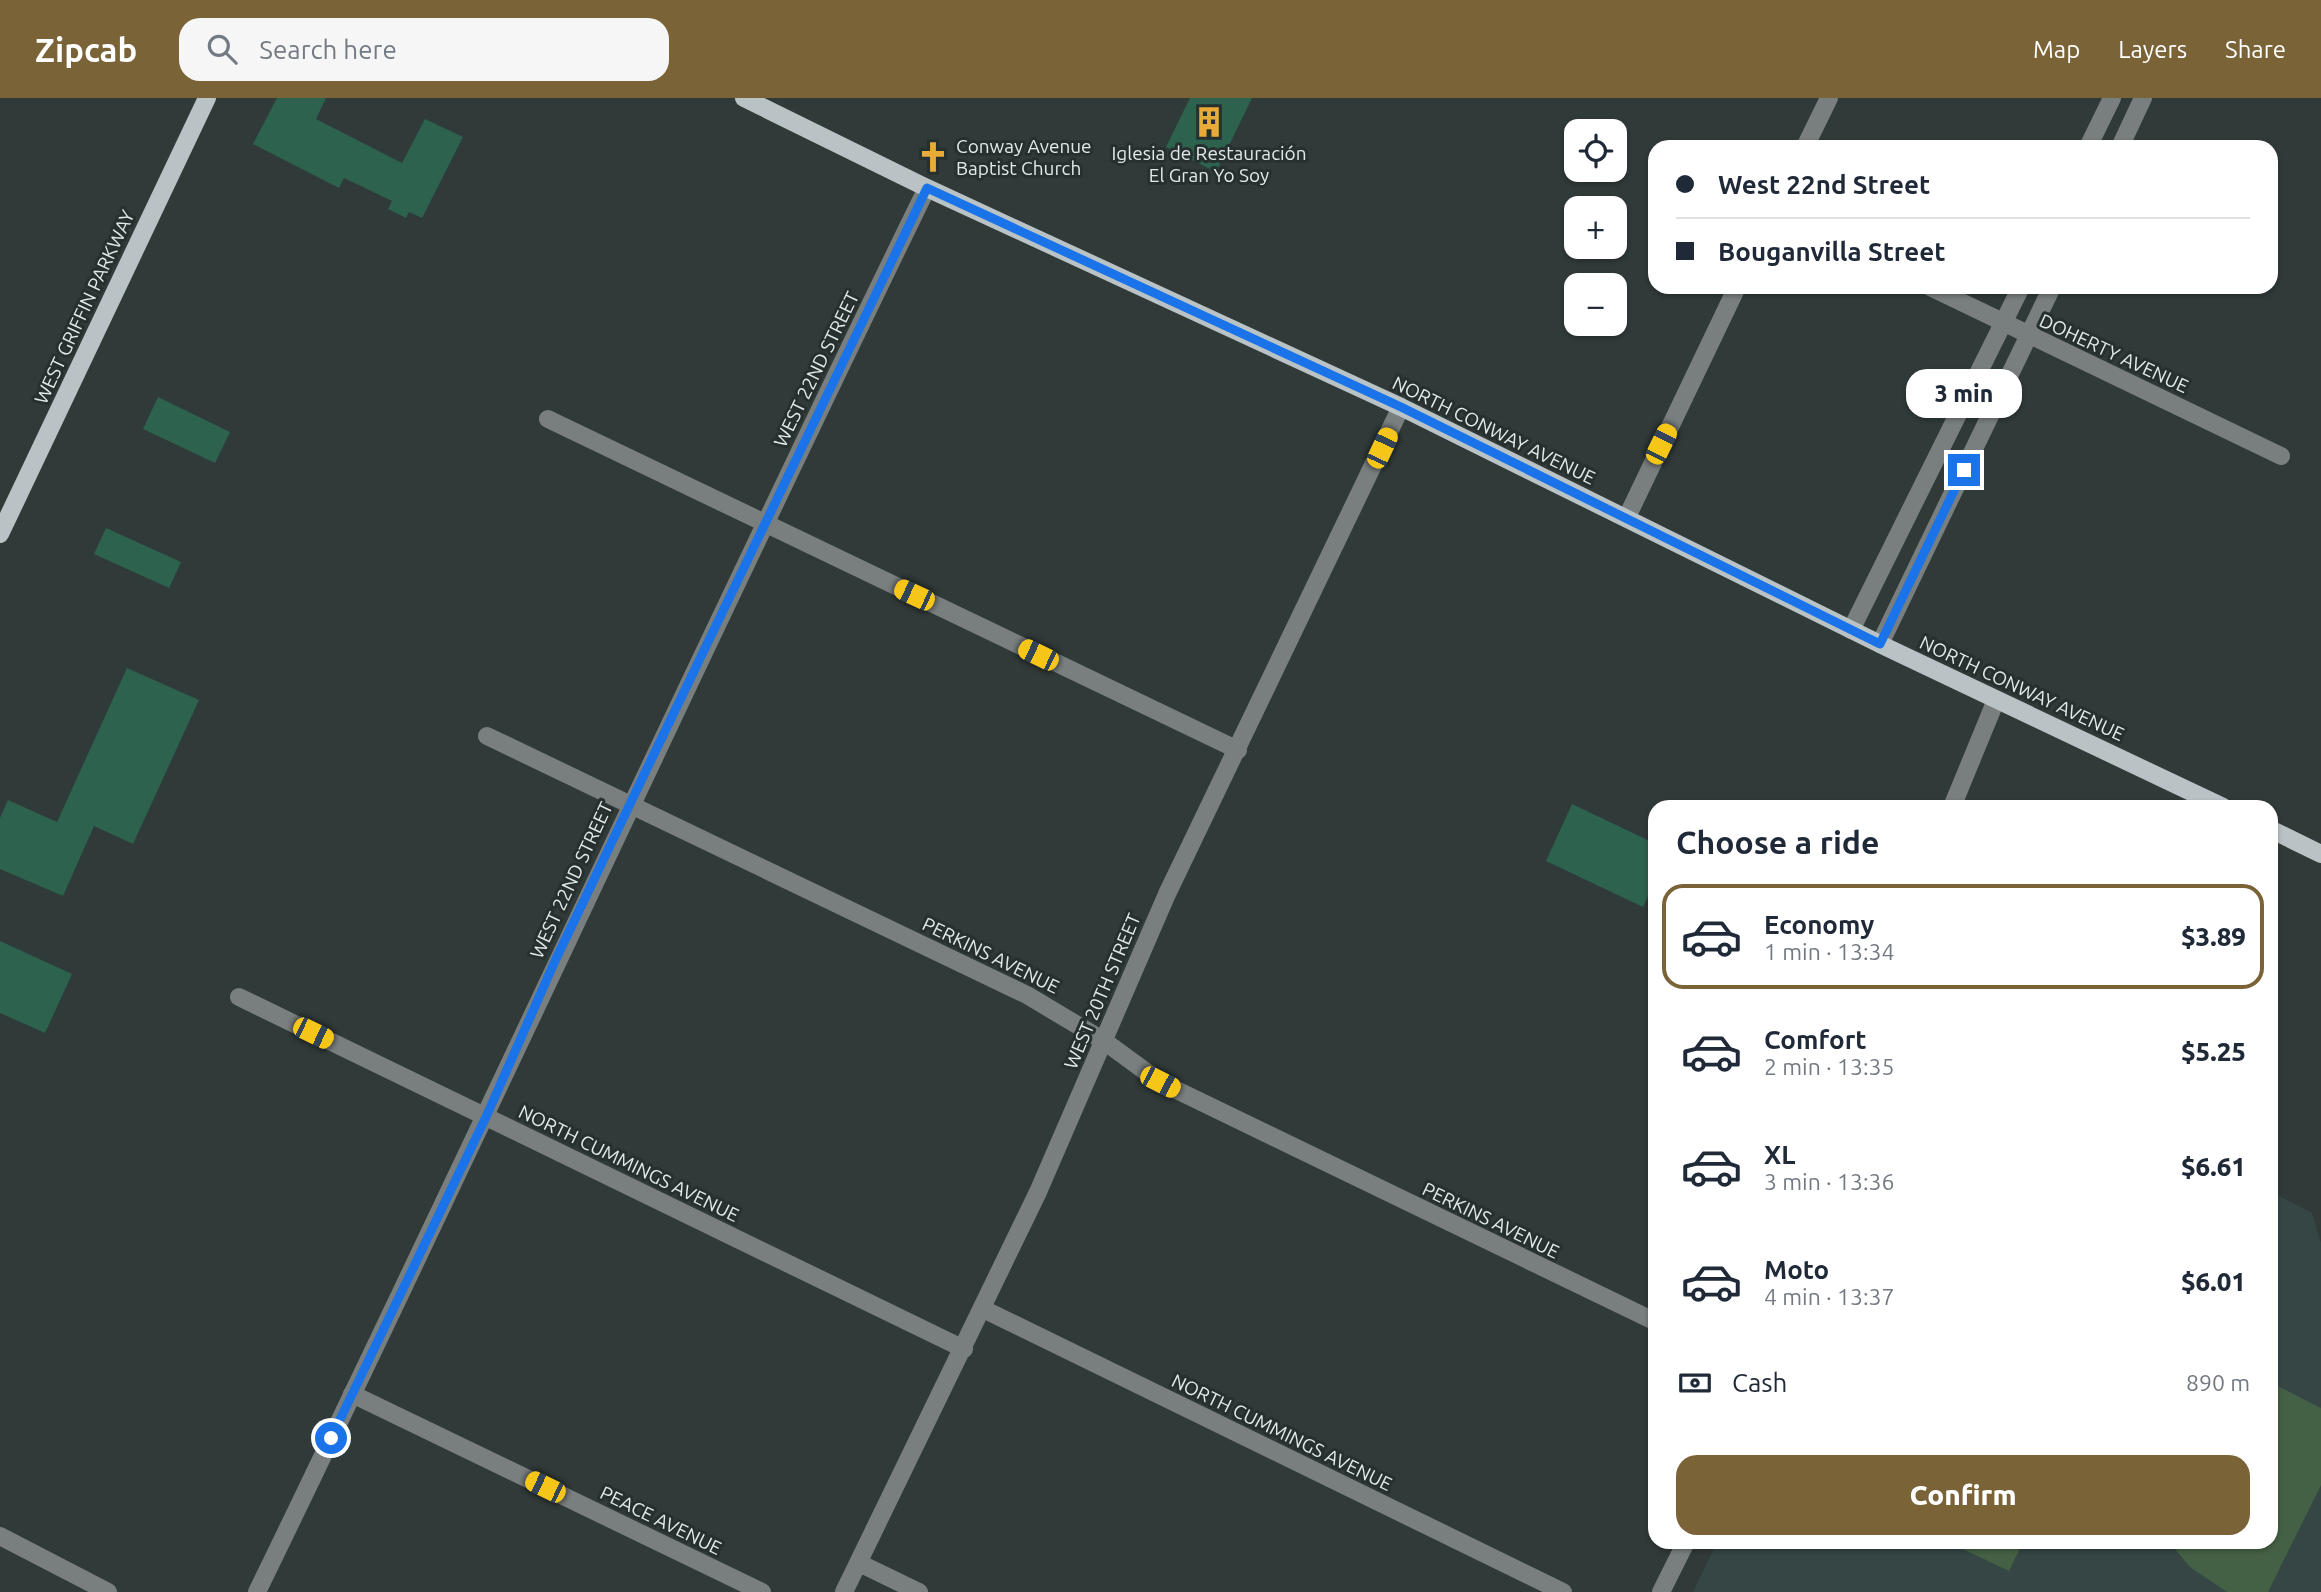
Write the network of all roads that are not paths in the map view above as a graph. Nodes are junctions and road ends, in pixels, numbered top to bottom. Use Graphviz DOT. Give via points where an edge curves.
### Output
graph roads {
  1 [pos="207,98"];
  2 [pos="744,98"];
  3 [pos="1829,98"];
  4 [pos="2112,98"];
  5 [pos="2143,98"];
  6 [pos="1808,140"];
  7 [pos="2091,140"];
  8 [pos="2123,140"];
  9 [pos="927,188"];
  10 [pos="1734,294"];
  11 [pos="1944,294"];
  12 [pos="2018,294"];
  13 [pos="2049,294"];
  14 [pos="2004,323"];
  15 [pos="2028,336"];
  16 [pos="1401,407"];
  17 [pos="548,419"];
  18 [pos="2281,456"];
  19 [pos="1926,478"];
  20 [pos="1953,493"];
  21 [pos="1627,517"];
  22 [pos="764,524"];
  23 [pos="0,534"];
  24 [pos="1851,630"];
  25 [pos="1880,644"];
  26 [pos="1996,700"];
  27 [pos="487,736"];
  28 [pos="1238,750"];
  29 [pos="1955,800"];
  30 [pos="2208,800"];
  31 [pos="630,804"];
  32 [pos="2278,833"];
  33 [pos="2321,854"];
  34 [pos="239,997"];
  35 [pos="1104,1041"];
  36 [pos="486,1117"];
  37 [pos="983,1309"];
  38 [pos="1648,1318"];
  39 [pos="964,1349"];
  40 [pos="352,1394"];
  41 [pos="0,1536"];
  42 [pos="1682,1549"];
  43 [pos="859,1563"];
  44 [pos="108,1592"];
  45 [pos="257,1592"];
  46 [pos="762,1592"];
  47 [pos="845,1592"];
  48 [pos="919,1592"];
  49 [pos="1563,1592"];
  50 [pos="1661,1592"];
  1 -- 23 [label="main road, WEST GRIFFIN PARKWAY"];
  2 -- 9 [label="main road, NORTH CONWAY AVENUE"];
  3 -- 6 [label="street"];
  4 -- 7 [label="street"];
  5 -- 8 [label="street"];
  9 -- 16 [label="main road, NORTH CONWAY AVENUE"];
  9 -- 22 [label="street, WEST 22ND STREET"];
  10 -- 21 [label="street"];
  11 -- 14 [label="street, DOHERTY AVENUE"];
  12 -- 14 [label="street"];
  13 -- 15 [label="street"];
  14 -- 15 [label="street, DOHERTY AVENUE"];
  14 -- 19 [label="street"];
  15 -- 18 [label="street, DOHERTY AVENUE"];
  15 -- 20 [label="street"];
  16 -- 21 [label="main road, NORTH CONWAY AVENUE"];
  16 -- 28 [label="street, WEST 20TH STREET"];
  17 -- 22 [label="street"];
  19 -- 20 [label="street"];
  19 -- 24 [label="street"];
  20 -- 25 [label="street"];
  21 -- 24 [label="main road, NORTH CONWAY AVENUE"];
  22 -- 28 [label="street"];
  22 -- 31 [label="street, WEST 22ND STREET"];
  24 -- 25 [label="main road, NORTH CONWAY AVENUE"];
  25 -- 26 [label="main road, NORTH CONWAY AVENUE"];
  26 -- 29 [label="street"];
  26 -- 30 [label="main road, NORTH CONWAY AVENUE"];
  27 -- 31 [label="street, PERKINS AVENUE"];
  28 -- 35 [label="street, WEST 20TH STREET" via="1167,894"];
  31 -- 35 [label="street, PERKINS AVENUE" via="1027,995"];
  31 -- 36 [label="street, WEST 22ND STREET"];
  32 -- 33 [label="main road"];
  34 -- 36 [label="street, NORTH CUMMINGS AVENUE"];
  35 -- 37 [label="street, WEST 20TH STREET"];
  35 -- 38 [label="street, PERKINS AVENUE" via="1190,1098"];
  36 -- 39 [label="street, NORTH CUMMINGS AVENUE"];
  36 -- 40 [label="street, WEST 22ND STREET"];
  37 -- 39 [label="street, WEST 20TH STREET"];
  37 -- 49 [label="street, NORTH CUMMINGS AVENUE"];
  39 -- 43 [label="street, WEST 20TH STREET"];
  40 -- 45 [label="street, WEST 22ND STREET"];
  40 -- 46 [label="street, PEACE AVENUE"];
  41 -- 44 [label="street"];
  42 -- 50 [label="street"];
  43 -- 47 [label="street, WEST 20TH STREET"];
  43 -- 48 [label="street"];
}
